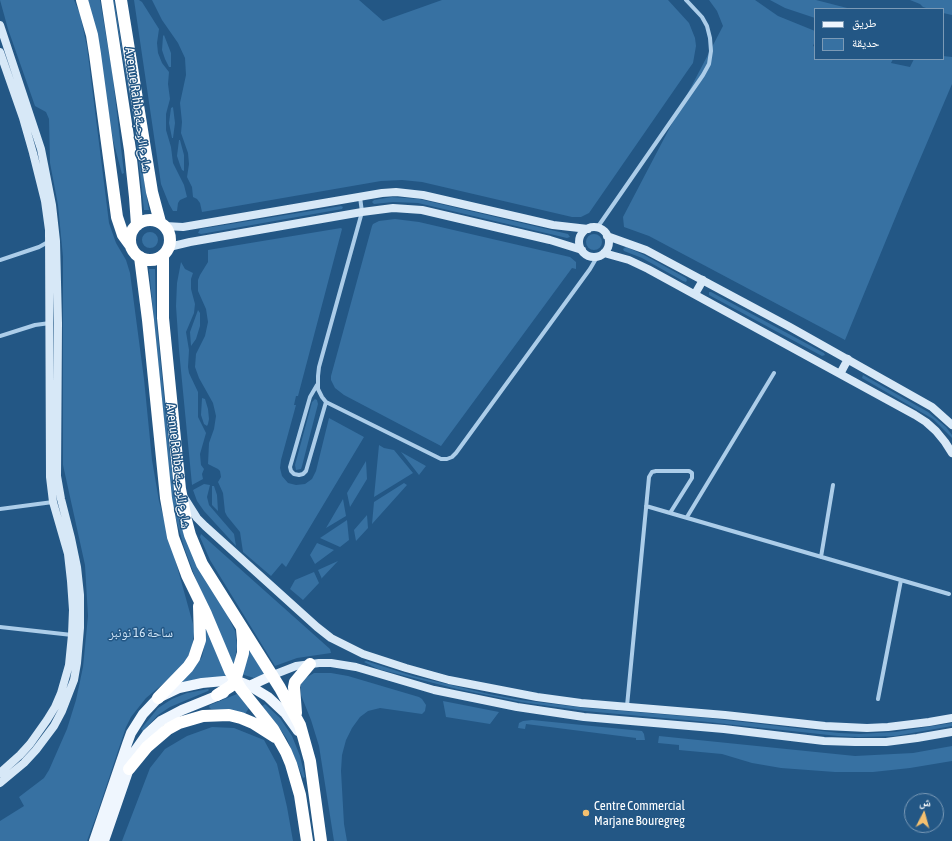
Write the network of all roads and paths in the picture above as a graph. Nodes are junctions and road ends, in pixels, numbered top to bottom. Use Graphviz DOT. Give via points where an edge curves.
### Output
graph roads {
  1 [pos="82,0"];
  2 [pos="107,0"];
  3 [pos="121,0"];
  4 [pos="128,0"];
  5 [pos="686,0"];
  6 [pos="125,22"];
  7 [pos="0,25"];
  8 [pos="0,52"];
  9 [pos="27,117"];
  10 [pos="360,197"];
  11 [pos="362,212"];
  12 [pos="162,224"];
  13 [pos="137,225"];
  14 [pos="597,228"];
  15 [pos="588,229"];
  16 [pos="607,236"];
  17 [pos="52,241"];
  18 [pos="131,246"];
  19 [pos="582,250"];
  20 [pos="166,251"];
  21 [pos="600,254"];
  22 [pos="140,257"];
  23 [pos="0,260"];
  24 [pos="703,280"];
  25 [pos="695,294"];
  26 [pos="54,323"];
  27 [pos="0,336"];
  28 [pos="848,359"];
  29 [pos="774,373"];
  30 [pos="840,374"];
  31 [pos="317,385"];
  32 [pos="326,402"];
  33 [pos="952,425"];
  34 [pos="952,453"];
  35 [pos="833,485"];
  36 [pos="180,489"];
  37 [pos="53,502"];
  38 [pos="646,506"];
  39 [pos="0,509"];
  40 [pos="670,513"];
  41 [pos="686,517"];
  42 [pos="821,556"];
  43 [pos="901,580"];
  44 [pos="950,594"];
  45 [pos="199,598"];
  46 [pos="0,626"];
  47 [pos="241,626"];
  48 [pos="72,634"];
  49 [pos="310,664"];
  50 [pos="273,675"];
  51 [pos="242,685"];
  52 [pos="217,695"];
  53 [pos="158,698"];
  54 [pos="878,699"];
  55 [pos="627,706"];
  56 [pos="296,716"];
  57 [pos="952,718"];
  58 [pos="952,732"];
  59 [pos="280,740"];
  60 [pos="308,753"];
  61 [pos="129,769"];
  62 [pos="0,773"];
  63 [pos="0,783"];
  64 [pos="94,841"];
  65 [pos="104,841"];
  66 [pos="307,841"];
  67 [pos="321,841"];
  1 -- 18 [label="highway" via="91,29 117,217 123,235"];
  2 -- 13 [label="highway, Avenue Rahba شارع الرحبة" via="130,150"];
  3 -- 6 [label="highway, Avenue Rahba شارع الرحبة"];
  4 -- 6 [label="highway"];
  5 -- 14 [label="street" via="707,26 711,51 709,64"];
  6 -- 12 [label="highway, Avenue Rahba شارع الرحبة" via="152,192"];
  7 -- 9 [label="street"];
  8 -- 9 [label="street"];
  9 -- 17 [label="street" via="46,170 52,205"];
  10 -- 11 [label="street"];
  10 -- 12 [label="street" via="183,227"];
  10 -- 15 [label="street" via="410,192 553,225"];
  11 -- 19 [label="street" via="394,208 422,210"];
  11 -- 20 [label="street" via="190,242"];
  11 -- 31 [label="street"];
  12 -- 13 [label="highway" via="148,220"];
  12 -- 20 [label="highway" via="170,238"];
  13 -- 18 [label="highway" via="131,234"];
  14 -- 15 [label="street"];
  14 -- 16 [label="street"];
  15 -- 19 [label="street" via="581,236 579,243"];
  16 -- 21 [label="street" via="608,246"];
  16 -- 24 [label="street" via="646,250"];
  17 -- 23 [label="street"];
  17 -- 26 [label="street"];
  18 -- 22 [label="highway"];
  19 -- 21 [label="street" via="588,255"];
  20 -- 22 [label="highway" via="158,259"];
  20 -- 36 [label="highway, Avenue Rahba شارع الرحبة" via="162,276 163,318"];
  21 -- 25 [label="street" via="639,264"];
  21 -- 32 [label="street" via="452,456 447,459 436,457"];
  22 -- 45 [label="highway, Avenue Rahba شارع الرحبة" via="168,511 182,563"];
  24 -- 25 [label="street"];
  24 -- 28 [label="street"];
  25 -- 30 [label="street"];
  26 -- 27 [label="street" via="35,325"];
  26 -- 37 [label="street" via="49,465"];
  26 -- 63 [label="street" via="57,476 79,581 80,628 77,663 69,695 54,726 24,763"];
  28 -- 30 [label="street"];
  28 -- 33 [label="street" via="932,407"];
  29 -- 41 [label="street"];
  30 -- 34 [label="street" via="926,422"];
  31 -- 32 [label="street"];
  31 -- 32 [label="street" via="310,397 290,466 294,474 299,475 306,471"];
  35 -- 42 [label="street"];
  36 -- 47 [label="highway, Avenue Rahba شارع الرحبة" via="186,520 196,550"];
  36 -- 55 [label="street" via="197,518 238,557 331,638 363,654 449,680 493,689 537,697"];
  37 -- 39 [label="street"];
  37 -- 48 [label="street" via="70,567"];
  38 -- 40 [label="street"];
  38 -- 40 [label="street" via="649,477 652,472 689,471 692,478"];
  38 -- 55 [label="street"];
  40 -- 41 [label="street"];
  41 -- 42 [label="street"];
  42 -- 43 [label="street"];
  43 -- 44 [label="street"];
  43 -- 54 [label="street"];
  45 -- 51 [label="highway, Avenue Rahba شارع الرحبة"];
  45 -- 53 [label="highway" via="201,630 198,649 188,667"];
  46 -- 48 [label="street"];
  47 -- 50 [label="highway, Avenue Rahba شارع الرحبة"];
  47 -- 51 [label="highway"];
  48 -- 62 [label="street" via="69,665 55,707 30,744"];
  49 -- 50 [label="street" via="296,666"];
  49 -- 56 [label="highway" via="294,687"];
  49 -- 58 [label="street" via="344,664 434,690 517,707 584,716 824,741 886,742"];
  50 -- 51 [label="main road"];
  50 -- 56 [label="highway, Avenue Rahba شارع الرحبة"];
  51 -- 52 [label="highway" via="231,686"];
  51 -- 53 [label="main road" via="213,682 190,685"];
  51 -- 59 [label="highway, Avenue Rahba شارع الرحبة"];
  51 -- 60 [label="main road" via="268,697 285,713"];
  52 -- 61 [label="main road" via="182,710 152,728 135,751"];
  53 -- 64 [label="main road" via="143,714 132,733"];
  55 -- 57 [label="street" via="846,727 902,726"];
  56 -- 60 [label="highway"];
  59 -- 61 [label="highway" via="241,718 228,715 203,716 168,729 147,747"];
  59 -- 66 [label="highway, Avenue Rahba شارع الرحبة" via="296,781"];
  60 -- 67 [label="highway"];
  61 -- 65 [label="main road"];
}
